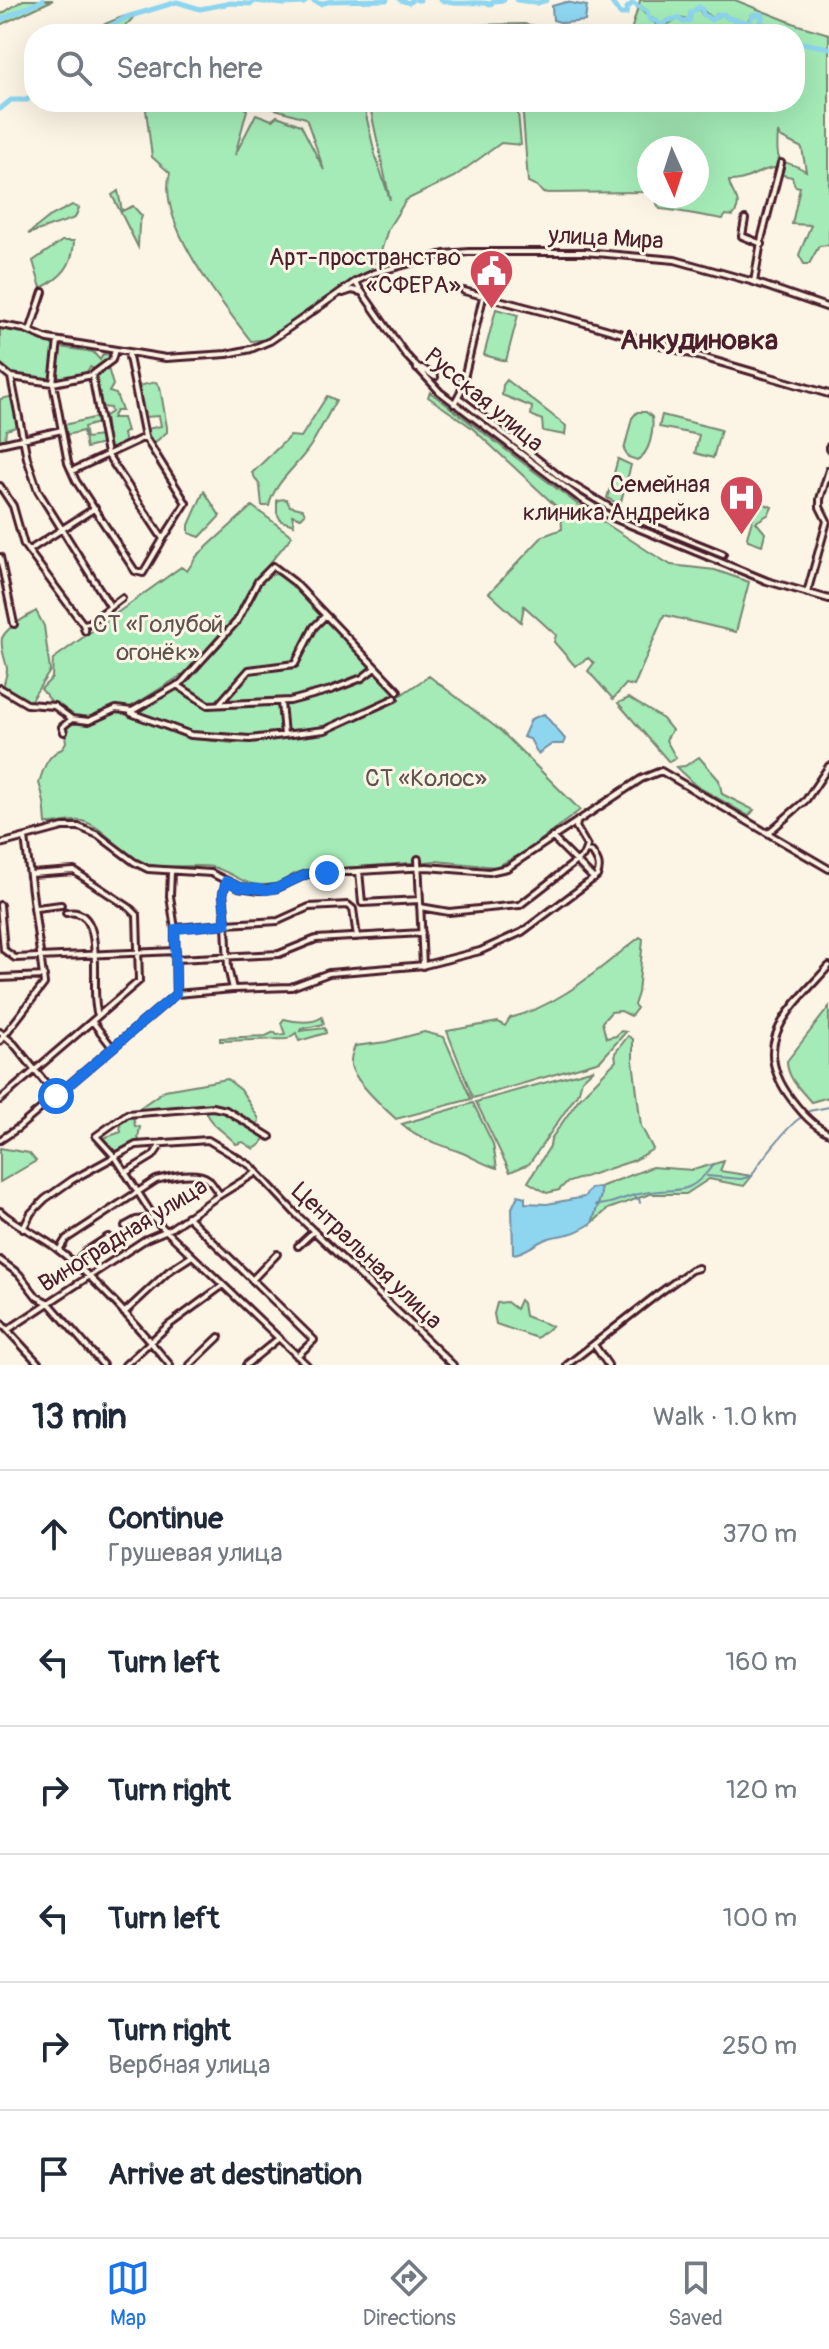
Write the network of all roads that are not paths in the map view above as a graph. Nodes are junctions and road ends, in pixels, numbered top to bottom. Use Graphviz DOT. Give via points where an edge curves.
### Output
graph roads {
  1 [pos="781,163"];
  2 [pos="745,219"];
  3 [pos="762,244"];
  4 [pos="355,282"];
  5 [pos="754,282"];
  6 [pos="464,291"];
  7 [pos="43,292"];
  8 [pos="366,296"];
  9 [pos="333,297"];
  10 [pos="483,297"];
  11 [pos="829,308"];
  12 [pos="0,325"];
  13 [pos="30,331"];
  14 [pos="58,341"];
  15 [pos="115,350"];
  16 [pos="128,352"];
  17 [pos="0,368"];
  18 [pos="417,369"];
  19 [pos="92,375"];
  20 [pos="11,377"];
  21 [pos="435,377"];
  22 [pos="53,383"];
  23 [pos="829,394"];
  24 [pos="458,397"];
  25 [pos="454,404"];
  26 [pos="62,430"];
  27 [pos="145,437"];
  28 [pos="23,439"];
  29 [pos="0,444"];
  30 [pos="107,454"];
  31 [pos="829,470"];
  32 [pos="72,471"];
  33 [pos="0,486"];
  34 [pos="95,508"];
  35 [pos="62,529"];
  36 [pos="163,539"];
  37 [pos="28,551"];
  38 [pos="723,554"];
  39 [pos="0,557"];
  40 [pos="807,593"];
  41 [pos="122,598"];
  42 [pos="827,599"];
  43 [pos="110,606"];
  44 [pos="325,616"];
  45 [pos="14,624"];
  46 [pos="83,624"];
  47 [pos="85,631"];
  48 [pos="375,668"];
  49 [pos="177,685"];
  50 [pos="0,688"];
  51 [pos="398,691"];
  52 [pos="395,698"];
  53 [pos="281,702"];
  54 [pos="217,706"];
  55 [pos="129,712"];
  56 [pos="72,719"];
  57 [pos="64,732"];
  58 [pos="284,736"];
  59 [pos="829,766"];
  60 [pos="578,820"];
  61 [pos="778,826"];
  62 [pos="768,833"];
  63 [pos="552,837"];
  64 [pos="25,838"];
  65 [pos="779,841"];
  66 [pos="0,844"];
  67 [pos="585,851"];
  68 [pos="418,859"];
  69 [pos="575,861"];
  70 [pos="419,868"];
  71 [pos="829,869"];
  72 [pos="359,871"];
  73 [pos="171,872"];
  74 [pos="31,874"];
  75 [pos="594,879"];
  76 [pos="226,881"];
  77 [pos="420,900"];
  78 [pos="0,905"];
  79 [pos="61,905"];
  80 [pos="420,907"];
  81 [pos="34,908"];
  82 [pos="66,913"];
  83 [pos="226,924"];
  84 [pos="175,929"];
  85 [pos="422,933"];
  86 [pos="357,937"];
  87 [pos="4,950"];
  88 [pos="139,950"];
  89 [pos="176,951"];
  90 [pos="94,953"];
  91 [pos="42,956"];
  92 [pos="228,956"];
  93 [pos="0,957"];
  94 [pos="176,959"];
  95 [pos="423,966"];
  96 [pos="829,966"];
  97 [pos="44,976"];
  98 [pos="0,978"];
  99 [pos="233,989"];
  100 [pos="176,994"];
  101 [pos="98,1015"];
  102 [pos="92,1021"];
  103 [pos="2,1033"];
  104 [pos="0,1041"];
  105 [pos="112,1047"];
  106 [pos="35,1070"];
  107 [pos="56,1096"];
  108 [pos="0,1100"];
  109 [pos="829,1133"];
  110 [pos="270,1137"];
  111 [pos="0,1140"];
  112 [pos="162,1143"];
  113 [pos="116,1158"];
  114 [pos="257,1172"];
  115 [pos="125,1173"];
  116 [pos="138,1191"];
  117 [pos="220,1195"];
  118 [pos="1,1213"];
  119 [pos="187,1216"];
  120 [pos="154,1218"];
  121 [pos="125,1226"];
  122 [pos="23,1229"];
  123 [pos="166,1231"];
  124 [pos="314,1231"];
  125 [pos="108,1237"];
  126 [pos="298,1246"];
  127 [pos="59,1250"];
  128 [pos="277,1254"];
  129 [pos="192,1256"];
  130 [pos="0,1260"];
  131 [pos="74,1264"];
  132 [pos="698,1268"];
  133 [pos="88,1278"];
  134 [pos="252,1280"];
  135 [pos="223,1285"];
  136 [pos="49,1303"];
  137 [pos="124,1313"];
  138 [pos="0,1322"];
  139 [pos="9,1329"];
  140 [pos="219,1337"];
  141 [pos="279,1338"];
  142 [pos="151,1342"];
  143 [pos="595,1343"];
  144 [pos="589,1349"];
  145 [pos="596,1350"];
  146 [pos="297,1356"];
  147 [pos="40,1365"];
  148 [pos="103,1365"];
  149 [pos="125,1365"];
  150 [pos="170,1365"];
  151 [pos="190,1365"];
  152 [pos="246,1365"];
  153 [pos="307,1365"];
  154 [pos="453,1365"];
  155 [pos="567,1365"];
  156 [pos="608,1365"];
  1 -- 3 [label="street"];
  2 -- 3 [label="street" via="742,236"];
  3 -- 5 [label="street"];
  4 -- 5 [label="street, улица Мира" via="454,253 563,251 675,260"];
  4 -- 8 [label="street, Русская улица"];
  4 -- 9 [label="street, улица Мира"];
  5 -- 11 [label="street, улица Мира"];
  6 -- 10 [label="street"];
  7 -- 13 [label="street"];
  8 -- 9 [label="street" via="352,290"];
  8 -- 18 [label="street, Русская улица"];
  9 -- 16 [label="street, улица Мира" via="278,337 251,349 183,359"];
  10 -- 23 [label="street"];
  10 -- 24 [label="street"];
  12 -- 13 [label="street, улица Мира"];
  13 -- 14 [label="street, улица Мира"];
  14 -- 15 [label="street, улица Мира"];
  14 -- 22 [label="street"];
  15 -- 16 [label="street, улица Мира"];
  15 -- 19 [label="street" via="112,360"];
  16 -- 27 [label="street"];
  17 -- 20 [label="street"];
  18 -- 21 [label="street"];
  18 -- 25 [label="street, Русская улица"];
  19 -- 22 [label="street"];
  19 -- 30 [label="street"];
  20 -- 22 [label="street"];
  20 -- 28 [label="street"];
  22 -- 26 [label="street"];
  24 -- 25 [label="street"];
  24 -- 38 [label="street" via="564,480 614,510"];
  25 -- 40 [label="street, Русская улица" via="554,481 611,517"];
  26 -- 28 [label="street"];
  26 -- 32 [label="street"];
  27 -- 30 [label="street"];
  27 -- 36 [label="street" via="186,503"];
  28 -- 29 [label="street"];
  28 -- 35 [label="street" via="38,491"];
  30 -- 32 [label="street"];
  30 -- 36 [label="street"];
  31 -- 40 [label="street" via="820,499 828,519"];
  32 -- 34 [label="street"];
  33 -- 37 [label="street" via="11,501"];
  34 -- 35 [label="street"];
  34 -- 36 [label="street" via="140,574"];
  35 -- 37 [label="street"];
  35 -- 43 [label="street"];
  37 -- 46 [label="street"];
  39 -- 45 [label="street"];
  40 -- 42 [label="street, Русская улица"];
  41 -- 43 [label="street"];
  43 -- 46 [label="street"];
  44 -- 48 [label="street"];
  44 -- 49 [label="street" via="272,567 237,621"];
  44 -- 54 [label="street" via="295,664 249,670"];
  46 -- 47 [label="street"];
  48 -- 51 [label="street"];
  48 -- 53 [label="street" via="320,694"];
  49 -- 54 [label="street"];
  49 -- 55 [label="street"];
  50 -- 56 [label="street" via="24,704 54,706"];
  52 -- 58 [label="street" via="325,730"];
  53 -- 54 [label="street"];
  53 -- 58 [label="street"];
  55 -- 56 [label="street" via="116,709 89,721"];
  55 -- 58 [label="street" via="196,736"];
  56 -- 57 [label="street" via="62,727"];
  59 -- 61 [label="street" via="813,792"];
  60 -- 62 [label="street" via="661,771"];
  60 -- 63 [label="street"];
  60 -- 67 [label="street"];
  61 -- 62 [label="street"];
  61 -- 65 [label="street"];
  62 -- 65 [label="street"];
  63 -- 69 [label="street"];
  63 -- 70 [label="street" via="501,871"];
  64 -- 66 [label="street"];
  64 -- 73 [label="street" via="79,827 140,866"];
  64 -- 74 [label="street"];
  65 -- 71 [label="street"];
  67 -- 69 [label="street"];
  67 -- 75 [label="street" via="592,852 600,869"];
  68 -- 70 [label="street"];
  69 -- 75 [label="street"];
  69 -- 80 [label="street" via="520,905 449,912"];
  70 -- 72 [label="street"];
  70 -- 77 [label="street"];
  72 -- 76 [label="street" via="307,874 267,890"];
  72 -- 77 [label="street" via="362,903"];
  73 -- 76 [label="street" via="211,873"];
  73 -- 84 [label="street"];
  74 -- 81 [label="street"];
  74 -- 88 [label="street" via="74,871 130,908 137,915"];
  75 -- 95 [label="street" via="510,939"];
  76 -- 83 [label="street"];
  77 -- 80 [label="street"];
  78 -- 87 [label="street"];
  79 -- 81 [label="street"];
  80 -- 85 [label="street"];
  81 -- 91 [label="street"];
  82 -- 90 [label="street" via="83,915 90,922"];
  83 -- 84 [label="street"];
  83 -- 86 [label="street" via="278,921 309,907 350,906"];
  83 -- 92 [label="street"];
  84 -- 89 [label="street"];
  85 -- 86 [label="street"];
  85 -- 95 [label="street"];
  86 -- 92 [label="street" via="316,939 279,954"];
  87 -- 91 [label="street" via="15,958"];
  87 -- 93 [label="street"];
  88 -- 89 [label="street"];
  88 -- 90 [label="street"];
  88 -- 101 [label="street" via="139,981"];
  89 -- 94 [label="street"];
  90 -- 91 [label="street"];
  90 -- 101 [label="street"];
  91 -- 97 [label="street"];
  92 -- 94 [label="street"];
  92 -- 99 [label="street"];
  94 -- 100 [label="street"];
  95 -- 99 [label="street" via="329,973 291,987"];
  96 -- 109 [label="street" via="780,1028 771,1055 784,1090 811,1122"];
  97 -- 98 [label="street"];
  97 -- 103 [label="street" via="44,984"];
  99 -- 100 [label="street"];
  100 -- 105 [label="street"];
  101 -- 102 [label="street"];
  102 -- 105 [label="street"];
  102 -- 106 [label="street"];
  103 -- 104 [label="street"];
  103 -- 106 [label="street"];
  105 -- 107 [label="street"];
  106 -- 107 [label="street"];
  106 -- 108 [label="street"];
  107 -- 111 [label="street"];
  110 -- 113 [label="street" via="213,1107 127,1114 96,1136"];
  112 -- 113 [label="street, Центральная улица" via="136,1145"];
  112 -- 114 [label="street, Центральная улица" via="208,1140"];
  112 -- 115 [label="street" via="153,1156"];
  113 -- 115 [label="street"];
  113 -- 122 [label="street, Центральная улица" via="45,1199"];
  114 -- 117 [label="street, Виноградная улица"];
  114 -- 124 [label="street, Центральная улица"];
  115 -- 116 [label="street"];
  116 -- 117 [label="street" via="166,1177 195,1175 207,1179"];
  116 -- 120 [label="street"];
  116 -- 127 [label="street" via="66,1239"];
  117 -- 119 [label="street, Виноградная улица"];
  118 -- 122 [label="street"];
  119 -- 123 [label="street, Виноградная улица"];
  119 -- 134 [label="street"];
  120 -- 121 [label="street"];
  120 -- 123 [label="street"];
  122 -- 127 [label="street"];
  123 -- 129 [label="street"];
  123 -- 133 [label="street, Виноградная улица"];
  124 -- 126 [label="street"];
  124 -- 154 [label="street, Центральная улица"];
  125 -- 131 [label="street"];
  127 -- 131 [label="street"];
  128 -- 134 [label="street"];
  129 -- 135 [label="street"];
  129 -- 137 [label="street"];
  130 -- 136 [label="street"];
  131 -- 133 [label="street"];
  132 -- 143 [label="street"];
  133 -- 136 [label="street, Виноградная улица"];
  133 -- 137 [label="street"];
  134 -- 146 [label="street" via="314,1340"];
  135 -- 141 [label="street"];
  135 -- 142 [label="street"];
  136 -- 139 [label="street, Виноградная улица"];
  136 -- 148 [label="street"];
  137 -- 142 [label="street"];
  138 -- 139 [label="street"];
  139 -- 147 [label="street"];
  140 -- 151 [label="street"];
  141 -- 146 [label="street"];
  141 -- 152 [label="street"];
  142 -- 149 [label="street"];
  142 -- 150 [label="street"];
  143 -- 144 [label="street"];
  143 -- 145 [label="street"];
  144 -- 145 [label="street"];
  144 -- 155 [label="street"];
  145 -- 156 [label="street"];
  146 -- 153 [label="street"];
}
